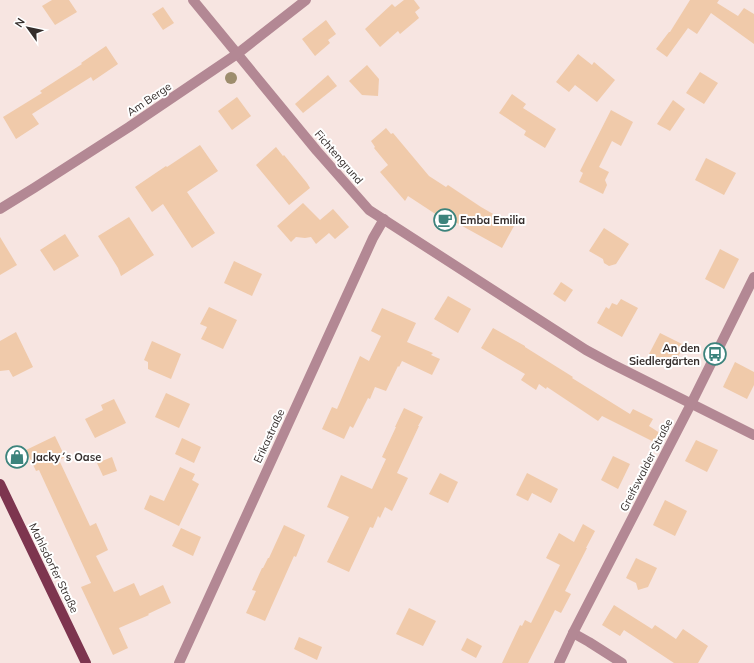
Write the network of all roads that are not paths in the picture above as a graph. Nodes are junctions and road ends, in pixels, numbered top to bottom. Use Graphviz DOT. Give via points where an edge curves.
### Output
graph roads {
  1 [pos="193,0"];
  2 [pos="306,0"];
  3 [pos="237,54"];
  4 [pos="0,209"];
  5 [pos="384,219"];
  6 [pos="754,277"];
  7 [pos="691,404"];
  8 [pos="754,435"];
  9 [pos="0,484"];
  10 [pos="573,633"];
  11 [pos="86,663"];
  12 [pos="179,663"];
  13 [pos="559,663"];
  14 [pos="622,663"];
  1 -- 3 [label="street, Fichtengrund"];
  2 -- 3 [label="street, Am Berge"];
  3 -- 4 [label="street, Am Berge"];
  3 -- 5 [label="street, Fichtengrund" via="369,210"];
  5 -- 7 [label="street, Fichtengrund" via="586,350"];
  5 -- 12 [label="street, Erikastraße" via="373,238"];
  6 -- 7 [label="street, Greifswalder Straße"];
  7 -- 8 [label="street"];
  7 -- 10 [label="street, Greifswalder Straße"];
  9 -- 11 [label="main road, Mahlsdorfer Straße"];
  10 -- 13 [label="street, Greifswalder Straße"];
  10 -- 14 [label="street"];
}
